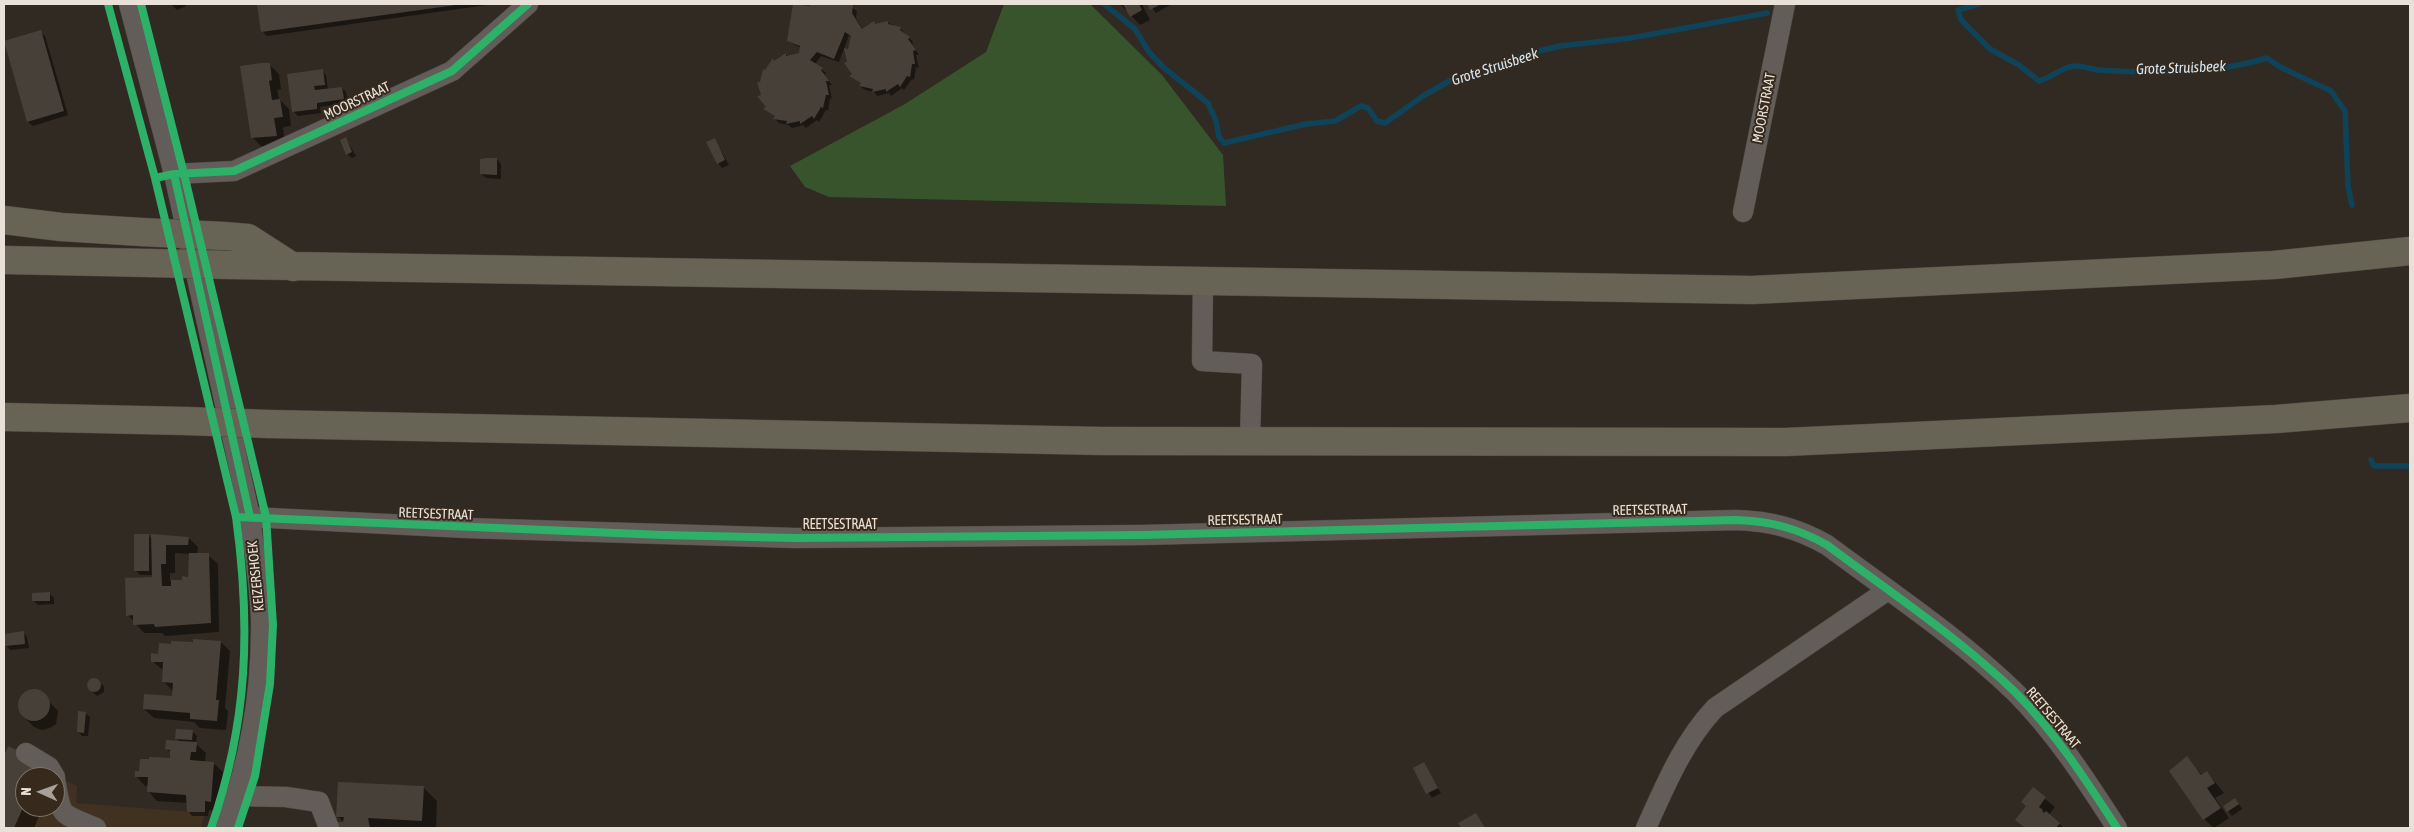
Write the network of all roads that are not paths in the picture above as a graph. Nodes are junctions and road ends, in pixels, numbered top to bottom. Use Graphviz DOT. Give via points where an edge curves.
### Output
graph roads {
  1 [pos="129,4"];
  2 [pos="528,4"];
  3 [pos="1785,4"];
  4 [pos="174,174"];
  5 [pos="1742,212"];
  6 [pos="4,220"];
  7 [pos="2410,251"];
  8 [pos="4,260"];
  9 [pos="294,268"];
  10 [pos="1203,280"];
  11 [pos="2410,408"];
  12 [pos="4,417"];
  13 [pos="1250,441"];
  14 [pos="250,517"];
  15 [pos="1888,590"];
  16 [pos="26,753"];
  17 [pos="49,767"];
  18 [pos="236,796"];
  19 [pos="65,815"];
  20 [pos="96,828"];
  21 [pos="225,828"];
  22 [pos="329,828"];
  23 [pos="1646,828"];
  24 [pos="2117,828"];
  1 -- 4 [label="street, KEIZERSHOEK"];
  2 -- 4 [label="street, MOORSTRAAT" via="452,72 234,171"];
  3 -- 5 [label="street, MOORSTRAAT"];
  4 -- 14 [label="street, KEIZERSHOEK"];
  6 -- 9 [label="highway, bridge" via="61,227 248,238"];
  7 -- 10 [label="highway" via="2274,265 1752,290"];
  8 -- 9 [label="highway, bridge"];
  9 -- 10 [label="highway"];
  10 -- 13 [label="street" via="1202,361 1252,364"];
  11 -- 13 [label="highway" via="2276,419 1786,442"];
  12 -- 13 [label="highway, bridge"];
  14 -- 15 [label="street, REETSESTRAAT" via="466,528 795,538 1122,536 1764,521 1804,532"];
  14 -- 18 [label="street, KEIZERSHOEK" via="261,618 260,659 254,719"];
  15 -- 23 [label="street" via="1715,708 1689,741"];
  15 -- 24 [label="street, REETSESTRAAT" via="2015,692 2048,728"];
  16 -- 17 [label="street"];
  18 -- 21 [label="street, KEIZERSHOEK"];
  18 -- 22 [label="street" via="286,797 319,802"];
  19 -- 20 [label="street"];
}
